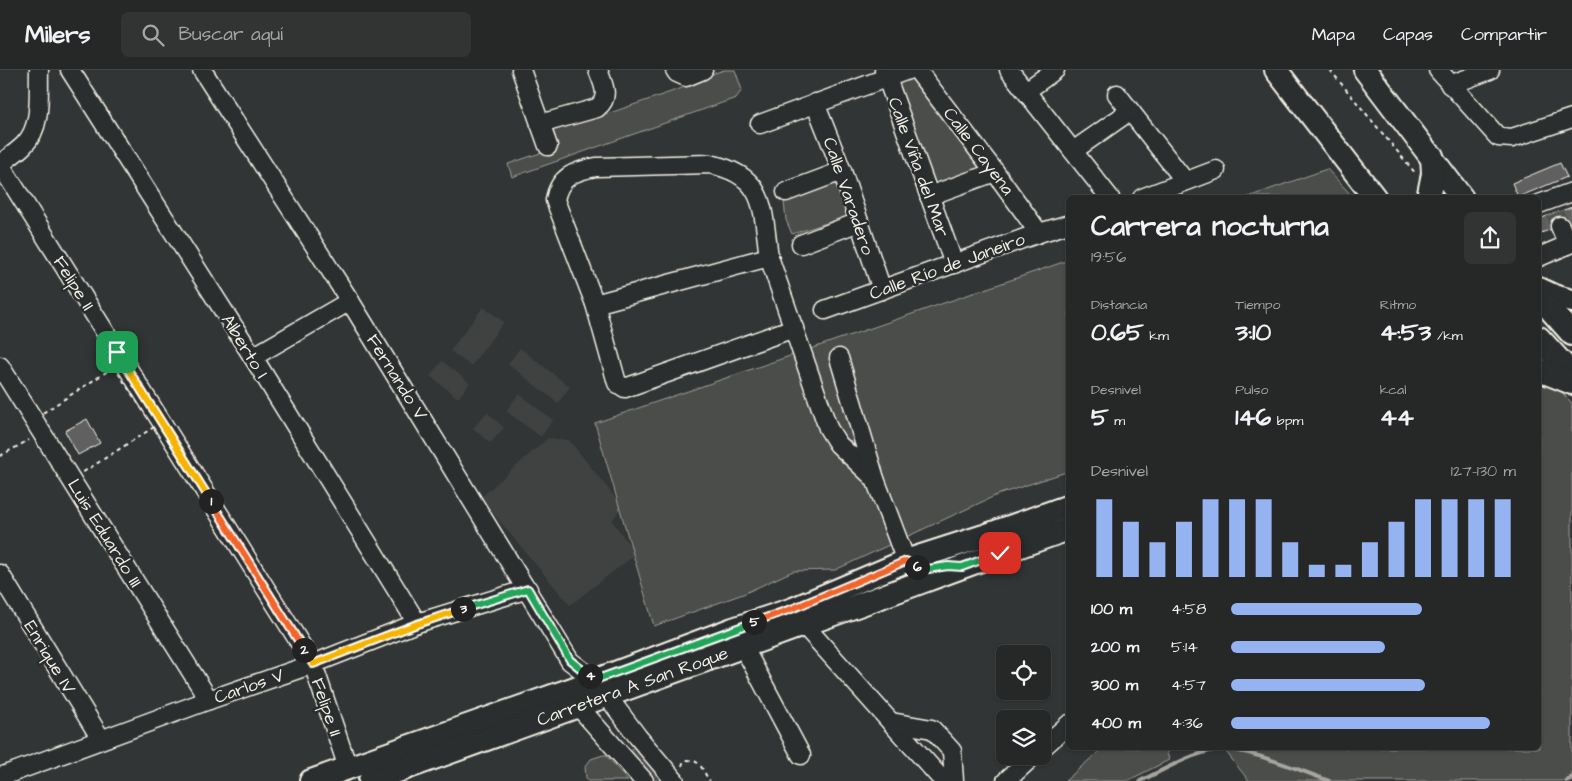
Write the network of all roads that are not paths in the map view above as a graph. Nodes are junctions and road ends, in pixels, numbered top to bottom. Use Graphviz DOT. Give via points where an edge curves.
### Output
graph roads {
  1 [pos="39,70"];
  2 [pos="70,70"];
  3 [pos="202,70"];
  4 [pos="521,70"];
  5 [pos="598,70"];
  6 [pos="675,70"];
  7 [pos="703,70"];
  8 [pos="908,70"];
  9 [pos="917,70"];
  10 [pos="1009,70"];
  11 [pos="1054,70"];
  12 [pos="1276,70"];
  13 [pos="1365,70"];
  14 [pos="1438,70"];
  15 [pos="1490,70"];
  16 [pos="885,74"];
  17 [pos="1450,85"];
  18 [pos="1026,91"];
  19 [pos="1117,94"];
  20 [pos="815,103"];
  21 [pos="1130,111"];
  22 [pos="1572,118"];
  23 [pos="540,124"];
  24 [pos="760,124"];
  25 [pos="548,146"];
  26 [pos="1073,151"];
  27 [pos="1432,156"];
  28 [pos="0,164"];
  29 [pos="1216,170"];
  30 [pos="842,171"];
  31 [pos="995,172"];
  32 [pos="1185,181"];
  33 [pos="786,192"];
  34 [pos="1572,192"];
  35 [pos="1429,194"];
  36 [pos="1108,195"];
  37 [pos="1150,195"];
  38 [pos="1373,195"];
  39 [pos="1460,195"];
  40 [pos="929,196"];
  41 [pos="1551,211"];
  42 [pos="859,222"];
  43 [pos="1066,225"];
  44 [pos="1039,233"];
  45 [pos="801,244"];
  46 [pos="1570,244"];
  47 [pos="1541,255"];
  48 [pos="769,256"];
  49 [pos="954,264"];
  50 [pos="882,290"];
  51 [pos="1541,290"];
  52 [pos="350,301"];
  53 [pos="1572,301"];
  54 [pos="1541,303"];
  55 [pos="595,304"];
  56 [pos="825,310"];
  57 [pos="794,328"];
  58 [pos="1554,342"];
  59 [pos="252,358"];
  60 [pos="839,358"];
  61 [pos="0,366"];
  62 [pos="1572,374"];
  63 [pos="1572,383"];
  64 [pos="875,480"];
  65 [pos="1066,507"];
  66 [pos="1066,530"];
  67 [pos="906,561"];
  68 [pos="962,567"];
  69 [pos="0,574"];
  70 [pos="528,589"];
  71 [pos="868,601"];
  72 [pos="417,624"];
  73 [pos="804,625"];
  74 [pos="743,646"];
  75 [pos="313,664"];
  76 [pos="601,688"];
  77 [pos="209,700"];
  78 [pos="580,707"];
  79 [pos="621,715"];
  80 [pos="891,722"];
  81 [pos="1066,727"];
  82 [pos="600,730"];
  83 [pos="101,739"];
  84 [pos="1051,740"];
  85 [pos="801,754"];
  86 [pos="1023,765"];
  87 [pos="348,768"];
  88 [pos="678,776"];
  89 [pos="0,777"];
  90 [pos="380,779"];
  91 [pos="943,780"];
  92 [pos="311,781"];
  93 [pos="644,781"];
  94 [pos="1006,781"];
  1 -- 28 [label="street" via="35,129 24,146"];
  2 -- 59 [label="street, Alberto I"];
  3 -- 52 [label="street, Fernando V"];
  4 -- 23 [label="street"];
  5 -- 23 [label="street" via="606,90 602,104"];
  6 -- 7 [label="street" via="686,77"];
  8 -- 16 [label="street"];
  9 -- 31 [label="street, Calle Cayena"];
  10 -- 18 [label="street"];
  11 -- 18 [label="street"];
  12 -- 38 [label="main road"];
  13 -- 27 [label="main road"];
  14 -- 17 [label="street"];
  15 -- 17 [label="street"];
  16 -- 20 [label="street"];
  16 -- 40 [label="street, Calle Viña del Mar"];
  17 -- 22 [label="street" via="1498,137 1512,138"];
  18 -- 26 [label="street"];
  19 -- 21 [label="street"];
  20 -- 24 [label="street"];
  20 -- 30 [label="street, Calle Varadero"];
  21 -- 26 [label="street"];
  21 -- 32 [label="street"];
  23 -- 25 [label="street"];
  26 -- 36 [label="street"];
  27 -- 35 [label="main road" via="1434,174"];
  27 -- 39 [label="main road"];
  28 -- 75 [label="street, Felipe II"];
  29 -- 32 [label="street"];
  30 -- 33 [label="street"];
  30 -- 42 [label="street, Calle Varadero"];
  31 -- 40 [label="street"];
  31 -- 44 [label="street, Calle Cayena"];
  32 -- 37 [label="street"];
  34 -- 41 [label="street"];
  40 -- 49 [label="street, Calle Viña del Mar"];
  41 -- 46 [label="street"];
  42 -- 45 [label="street"];
  42 -- 50 [label="street, Calle Varadero"];
  43 -- 44 [label="street, Calle Río de Janeiro"];
  44 -- 49 [label="street, Calle Río de Janeiro"];
  46 -- 47 [label="street"];
  48 -- 55 [label="street"];
  48 -- 55 [label="street" via="759,198 745,177 735,171 710,164 587,168 562,182 555,200"];
  48 -- 57 [label="street"];
  49 -- 50 [label="street, Calle Río de Janeiro"];
  50 -- 56 [label="street, Calle Río de Janeiro"];
  51 -- 53 [label="main road"];
  52 -- 59 [label="street"];
  52 -- 70 [label="street, Fernando V"];
  54 -- 58 [label="main road"];
  55 -- 57 [label="street" via="617,383 625,388"];
  57 -- 64 [label="street" via="833,438"];
  58 -- 62 [label="main road"];
  58 -- 63 [label="main road"];
  59 -- 72 [label="street, Alberto I"];
  60 -- 64 [label="street"];
  61 -- 77 [label="street, Luis Eduardo III"];
  64 -- 67 [label="street"];
  65 -- 67 [label="main road, Carretera A San Roque"];
  66 -- 68 [label="main road, Carretera A San Roque"];
  67 -- 68 [label="main road" via="920,568"];
  67 -- 71 [label="main road" via="901,573"];
  67 -- 76 [label="main road, Carretera A San Roque" via="794,608 733,629"];
  68 -- 71 [label="main road, Carretera A San Roque"];
  69 -- 83 [label="street, Enrique IV"];
  70 -- 72 [label="street, Carlos V"];
  70 -- 76 [label="street, Fernando V" via="570,660"];
  71 -- 73 [label="main road, Carretera A San Roque"];
  72 -- 75 [label="street, Carlos V"];
  73 -- 74 [label="main road, Carretera A San Roque"];
  73 -- 80 [label="street"];
  74 -- 76 [label="main road, Carretera A San Roque"];
  74 -- 85 [label="street"];
  75 -- 77 [label="street, Carlos V"];
  75 -- 87 [label="street, Felipe II"];
  76 -- 78 [label="main road, Carretera A San Roque"];
  76 -- 79 [label="street, Fernando V"];
  76 -- 87 [label="main road, Carretera A San Roque"];
  77 -- 83 [label="street, Carlos V"];
  78 -- 82 [label="street"];
  78 -- 90 [label="main road, Carretera A San Roque" via="549,715"];
  79 -- 82 [label="street"];
  79 -- 88 [label="street, Fernando V"];
  80 -- 91 [label="street"];
  80 -- 91 [label="street" via="932,729 952,751"];
  81 -- 84 [label="street"];
  82 -- 93 [label="street"];
  83 -- 89 [label="street, Carlos V"];
  86 -- 94 [label="street"];
  87 -- 92 [label="main road, Carretera A San Roque"];
}
